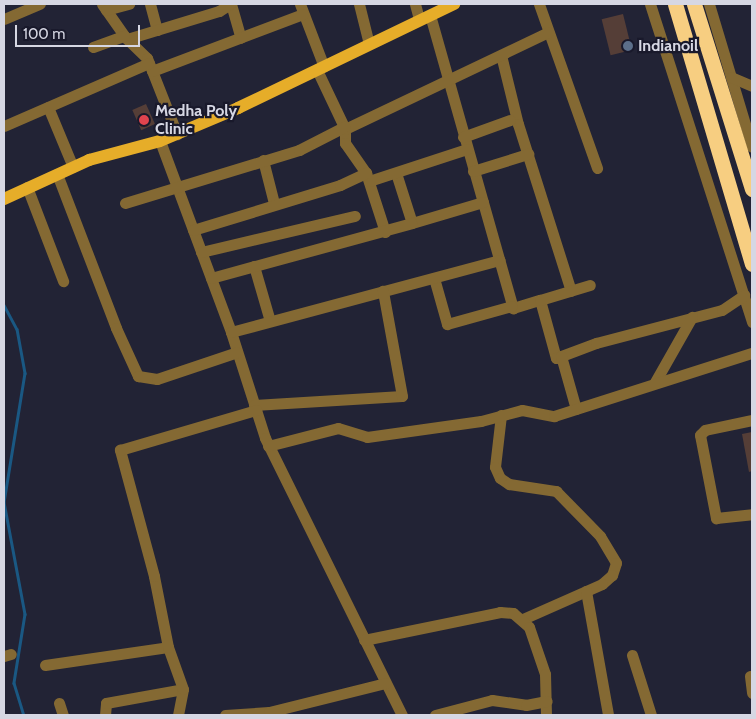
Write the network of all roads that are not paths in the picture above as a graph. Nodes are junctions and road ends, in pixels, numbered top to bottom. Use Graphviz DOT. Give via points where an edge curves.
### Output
graph roads {
  1 [pos="40,4"];
  2 [pos="124,4"];
  3 [pos="150,4"];
  4 [pos="230,4"];
  5 [pos="359,4"];
  6 [pos="416,4"];
  7 [pos="454,4"];
  8 [pos="539,4"];
  9 [pos="650,4"];
  10 [pos="675,4"];
  11 [pos="694,4"];
  12 [pos="709,4"];
  13 [pos="104,7"];
  14 [pos="301,9"];
  15 [pos="424,17"];
  16 [pos="4,19"];
  17 [pos="157,30"];
  18 [pos="548,32"];
  19 [pos="126,37"];
  20 [pos="241,38"];
  21 [pos="369,44"];
  22 [pos="93,48"];
  23 [pos="501,55"];
  24 [pos="151,67"];
  25 [pos="320,69"];
  26 [pos="731,77"];
  27 [pos="449,80"];
  28 [pos="752,86"];
  29 [pos="48,107"];
  30 [pos="510,120"];
  31 [pos="4,126"];
  32 [pos="344,128"];
  33 [pos="177,134"];
  34 [pos="463,137"];
  35 [pos="160,141"];
  36 [pos="752,147"];
  37 [pos="467,149"];
  38 [pos="528,154"];
  39 [pos="264,160"];
  40 [pos="73,166"];
  41 [pos="597,168"];
  42 [pos="473,171"];
  43 [pos="396,173"];
  44 [pos="57,174"];
  45 [pos="367,177"];
  46 [pos="27,187"];
  47 [pos="176,187"];
  48 [pos="752,189"];
  49 [pos="4,199"];
  50 [pos="482,202"];
  51 [pos="125,203"];
  52 [pos="274,203"];
  53 [pos="355,216"];
  54 [pos="412,223"];
  55 [pos="193,230"];
  56 [pos="385,232"];
  57 [pos="201,252"];
  58 [pos="500,260"];
  59 [pos="752,264"];
  60 [pos="254,266"];
  61 [pos="211,278"];
  62 [pos="434,278"];
  63 [pos="63,281"];
  64 [pos="590,285"];
  65 [pos="383,291"];
  66 [pos="571,291"];
  67 [pos="744,295"];
  68 [pos="540,300"];
  69 [pos="512,306"];
  70 [pos="692,317"];
  71 [pos="270,321"];
  72 [pos="752,322"];
  73 [pos="231,332"];
  74 [pos="237,352"];
  75 [pos="752,352"];
  76 [pos="561,356"];
  77 [pos="655,382"];
  78 [pos="255,408"];
  79 [pos="576,409"];
  80 [pos="501,415"];
  81 [pos="752,420"];
  82 [pos="268,446"];
  83 [pos="752,514"];
  84 [pos="586,591"];
  85 [pos="523,619"];
  86 [pos="364,640"];
  87 [pos="168,647"];
  88 [pos="632,654"];
  89 [pos="45,665"];
  90 [pos="750,676"];
  91 [pos="385,683"];
  92 [pos="183,689"];
  93 [pos="752,693"];
  94 [pos="547,701"];
  95 [pos="59,703"];
  96 [pos="64,715"];
  97 [pos="104,715"];
  98 [pos="178,715"];
  99 [pos="225,715"];
  100 [pos="402,715"];
  101 [pos="435,715"];
  102 [pos="546,715"];
  103 [pos="608,715"];
  104 [pos="651,715"];
  1 -- 16 [label="street"];
  2 -- 13 [label="street"];
  3 -- 17 [label="street"];
  4 -- 17 [label="street" via="219,11"];
  4 -- 20 [label="street"];
  5 -- 21 [label="street"];
  6 -- 15 [label="street"];
  7 -- 15 [label="main road"];
  8 -- 18 [label="street"];
  9 -- 67 [label="street"];
  10 -- 59 [label="highway"];
  11 -- 48 [label="highway"];
  12 -- 26 [label="street"];
  13 -- 19 [label="street"];
  14 -- 20 [label="street"];
  14 -- 25 [label="street"];
  15 -- 21 [label="main road"];
  15 -- 27 [label="street"];
  17 -- 19 [label="street"];
  18 -- 23 [label="street"];
  18 -- 41 [label="street"];
  19 -- 22 [label="street"];
  19 -- 24 [label="street"];
  20 -- 24 [label="street"];
  21 -- 25 [label="main road"];
  23 -- 27 [label="street"];
  23 -- 38 [label="street"];
  24 -- 29 [label="street"];
  24 -- 33 [label="street"];
  25 -- 32 [label="street"];
  25 -- 33 [label="main road"];
  26 -- 28 [label="street"];
  26 -- 36 [label="street"];
  27 -- 32 [label="street"];
  27 -- 34 [label="street"];
  29 -- 31 [label="street"];
  29 -- 40 [label="street"];
  30 -- 34 [label="street"];
  32 -- 39 [label="street" via="319,142"];
  32 -- 45 [label="street" via="344,143"];
  33 -- 35 [label="main road"];
  34 -- 37 [label="street"];
  35 -- 40 [label="main road"];
  35 -- 47 [label="street"];
  37 -- 42 [label="street"];
  37 -- 43 [label="street"];
  38 -- 42 [label="street"];
  38 -- 66 [label="street"];
  39 -- 47 [label="street"];
  39 -- 52 [label="street"];
  40 -- 44 [label="main road"];
  42 -- 50 [label="street"];
  43 -- 45 [label="street"];
  43 -- 54 [label="street"];
  44 -- 46 [label="main road"];
  44 -- 74 [label="street" via="116,328 140,378 157,379"];
  45 -- 52 [label="street"];
  45 -- 56 [label="street"];
  46 -- 49 [label="main road"];
  46 -- 63 [label="street"];
  47 -- 51 [label="street"];
  47 -- 55 [label="street"];
  50 -- 54 [label="street"];
  50 -- 58 [label="street"];
  52 -- 55 [label="street"];
  53 -- 57 [label="street"];
  54 -- 56 [label="street"];
  55 -- 57 [label="street"];
  56 -- 60 [label="street"];
  57 -- 61 [label="street"];
  58 -- 62 [label="street"];
  58 -- 69 [label="street"];
  60 -- 61 [label="street"];
  60 -- 71 [label="street"];
  61 -- 73 [label="street"];
  62 -- 65 [label="street"];
  62 -- 69 [label="street" via="446,324"];
  64 -- 66 [label="street"];
  65 -- 71 [label="street"];
  65 -- 78 [label="street" via="402,396"];
  66 -- 68 [label="street"];
  67 -- 70 [label="street" via="722,310"];
  67 -- 72 [label="street"];
  68 -- 69 [label="street"];
  68 -- 76 [label="street" via="556,358"];
  70 -- 76 [label="street"];
  70 -- 77 [label="street"];
  71 -- 73 [label="street"];
  73 -- 74 [label="street"];
  74 -- 78 [label="street"];
  75 -- 77 [label="street"];
  76 -- 79 [label="street"];
  77 -- 79 [label="street"];
  78 -- 82 [label="street"];
  78 -- 87 [label="street" via="120,450 154,576"];
  79 -- 80 [label="street" via="554,416 525,409"];
  80 -- 82 [label="street" via="367,437 338,428"];
  80 -- 84 [label="street" via="495,467 500,478 509,484 556,491 614,555 616,568 612,575"];
  81 -- 83 [label="street" via="705,430 700,435 716,518"];
  82 -- 86 [label="street"];
  84 -- 85 [label="street"];
  84 -- 103 [label="street"];
  85 -- 86 [label="street" via="500,612"];
  85 -- 94 [label="street" via="532,632 545,674"];
  86 -- 91 [label="street"];
  87 -- 89 [label="street"];
  87 -- 92 [label="street"];
  88 -- 104 [label="street"];
  90 -- 93 [label="street"];
  91 -- 99 [label="street" via="269,712"];
  91 -- 100 [label="street"];
  92 -- 97 [label="street" via="106,703"];
  92 -- 98 [label="street"];
  94 -- 101 [label="street" via="526,705 492,700"];
  94 -- 102 [label="street"];
  95 -- 96 [label="street"];
}
